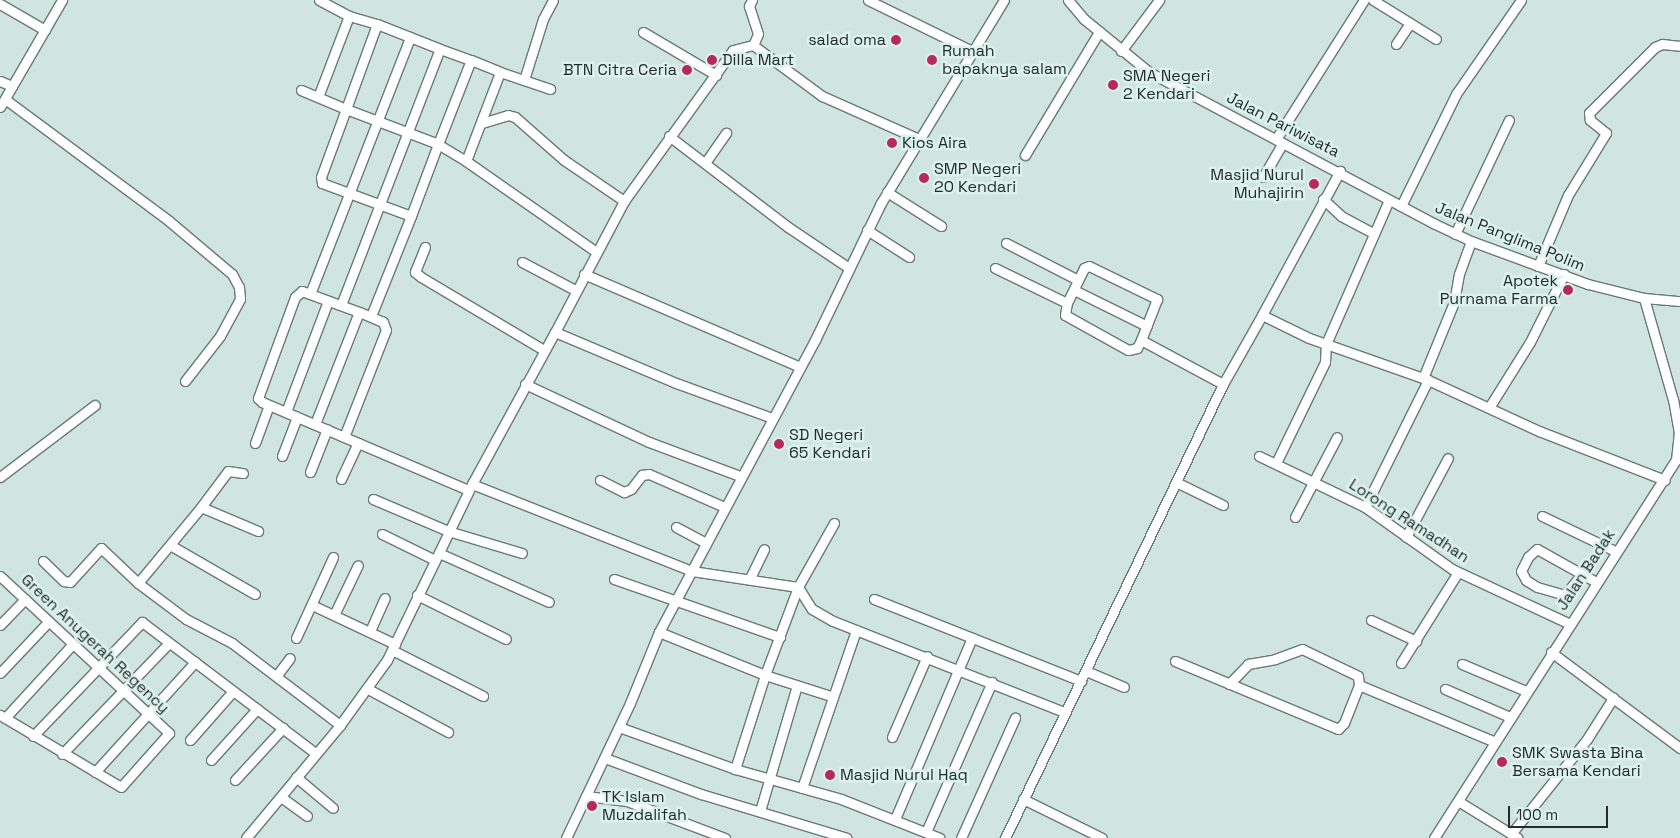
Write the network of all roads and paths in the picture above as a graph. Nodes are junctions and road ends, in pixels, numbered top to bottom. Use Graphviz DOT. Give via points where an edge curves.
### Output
graph roads {
  1 [pos="62,0"];
  2 [pos="319,0"];
  3 [pos="553,0"];
  4 [pos="752,0"];
  5 [pos="868,0"];
  6 [pos="1004,0"];
  7 [pos="1068,0"];
  8 [pos="1159,0"];
  9 [pos="1364,0"];
  10 [pos="1373,0"];
  11 [pos="1520,0"];
  12 [pos="0,4"];
  13 [pos="349,16"];
  14 [pos="1410,23"];
  15 [pos="377,24"];
  16 [pos="45,30"];
  17 [pos="643,32"];
  18 [pos="1099,32"];
  19 [pos="410,37"];
  20 [pos="1436,39"];
  21 [pos="1396,44"];
  22 [pos="753,45"];
  23 [pos="1680,46"];
  24 [pos="440,49"];
  25 [pos="1121,50"];
  26 [pos="972,51"];
  27 [pos="471,60"];
  28 [pos="500,72"];
  29 [pos="716,75"];
  30 [pos="524,80"];
  31 [pos="0,81"];
  32 [pos="12,86"];
  33 [pos="550,89"];
  34 [pos="302,90"];
  35 [pos="318,97"];
  36 [pos="2,103"];
  37 [pos="346,109"];
  38 [pos="1508,120"];
  39 [pos="377,121"];
  40 [pos="482,123"];
  41 [pos="406,132"];
  42 [pos="726,132"];
  43 [pos="669,136"];
  44 [pos="919,139"];
  45 [pos="1279,141"];
  46 [pos="438,144"];
  47 [pos="1025,155"];
  48 [pos="466,160"];
  49 [pos="705,163"];
  50 [pos="1340,171"];
  51 [pos="1263,177"];
  52 [pos="349,192"];
  53 [pos="887,192"];
  54 [pos="1323,199"];
  55 [pos="1388,200"];
  56 [pos="624,201"];
  57 [pos="380,203"];
  58 [pos="1401,206"];
  59 [pos="410,216"];
  60 [pos="941,226"];
  61 [pos="867,230"];
  62 [pos="1373,233"];
  63 [pos="1455,234"];
  64 [pos="1471,241"];
  65 [pos="1006,243"];
  66 [pos="425,247"];
  67 [pos="595,251"];
  68 [pos="909,257"];
  69 [pos="522,262"];
  70 [pos="1538,266"];
  71 [pos="849,268"];
  72 [pos="995,268"];
  73 [pos="584,274"];
  74 [pos="1564,274"];
  75 [pos="1078,280"];
  76 [pos="575,290"];
  77 [pos="1074,290"];
  78 [pos="310,294"];
  79 [pos="1644,298"];
  80 [pos="328,301"];
  81 [pos="1680,301"];
  82 [pos="1067,303"];
  83 [pos="342,305"];
  84 [pos="359,312"];
  85 [pos="1262,315"];
  86 [pos="370,316"];
  87 [pos="1148,326"];
  88 [pos="555,332"];
  89 [pos="1141,340"];
  90 [pos="1326,344"];
  91 [pos="544,350"];
  92 [pos="800,367"];
  93 [pos="1425,379"];
  94 [pos="185,381"];
  95 [pos="525,384"];
  96 [pos="1223,384"];
  97 [pos="95,405"];
  98 [pos="269,405"];
  99 [pos="1490,406"];
  100 [pos="286,412"];
  101 [pos="298,417"];
  102 [pos="772,418"];
  103 [pos="315,424"];
  104 [pos="327,429"];
  105 [pos="344,437"];
  106 [pos="1337,437"];
  107 [pos="358,442"];
  108 [pos="255,443"];
  109 [pos="282,456"];
  110 [pos="1259,456"];
  111 [pos="1448,458"];
  112 [pos="1678,460"];
  113 [pos="1276,463"];
  114 [pos="310,472"];
  115 [pos="243,473"];
  116 [pos="0,476"];
  117 [pos="740,476"];
  118 [pos="341,479"];
  119 [pos="600,480"];
  120 [pos="1664,480"];
  121 [pos="1314,481"];
  122 [pos="1178,483"];
  123 [pos="470,487"];
  124 [pos="373,498"];
  125 [pos="1223,505"];
  126 [pos="201,507"];
  127 [pos="724,507"];
  128 [pos="1365,507"];
  129 [pos="1542,516"];
  130 [pos="1295,517"];
  131 [pos="834,524"];
  132 [pos="676,526"];
  133 [pos="448,531"];
  134 [pos="258,532"];
  135 [pos="382,534"];
  136 [pos="1406,537"];
  137 [pos="706,543"];
  138 [pos="170,545"];
  139 [pos="764,548"];
  140 [pos="1615,551"];
  141 [pos="522,553"];
  142 [pos="333,557"];
  143 [pos="437,557"];
  144 [pos="43,561"];
  145 [pos="358,565"];
  146 [pos="692,571"];
  147 [pos="1458,572"];
  148 [pos="1581,575"];
  149 [pos="750,578"];
  150 [pos="1,579"];
  151 [pos="614,579"];
  152 [pos="1596,582"];
  153 [pos="138,583"];
  154 [pos="798,587"];
  155 [pos="255,594"];
  156 [pos="417,595"];
  157 [pos="385,598"];
  158 [pos="25,599"];
  159 [pos="677,599"];
  160 [pos="874,600"];
  161 [pos="549,602"];
  162 [pos="312,605"];
  163 [pos="334,615"];
  164 [pos="1371,620"];
  165 [pos="49,622"];
  166 [pos="1570,624"];
  167 [pos="0,625"];
  168 [pos="856,630"];
  169 [pos="370,631"];
  170 [pos="659,632"];
  171 [pos="780,637"];
  172 [pos="296,638"];
  173 [pos="972,638"];
  174 [pos="506,639"];
  175 [pos="1416,641"];
  176 [pos="170,643"];
  177 [pos="72,645"];
  178 [pos="393,647"];
  179 [pos="1551,652"];
  180 [pos="927,656"];
  181 [pos="290,658"];
  182 [pos="1175,661"];
  183 [pos="195,662"];
  184 [pos="1401,663"];
  185 [pos="1462,664"];
  186 [pos="958,669"];
  187 [pos="98,670"];
  188 [pos="1086,671"];
  189 [pos="0,673"];
  190 [pos="277,675"];
  191 [pos="765,676"];
  192 [pos="1081,681"];
  193 [pos="992,682"];
  194 [pos="1229,684"];
  195 [pos="797,685"];
  196 [pos="1359,685"];
  197 [pos="1124,686"];
  198 [pos="1445,688"];
  199 [pos="368,689"];
  200 [pos="233,691"];
  201 [pos="1526,691"];
  202 [pos="123,692"];
  203 [pos="483,696"];
  204 [pos="831,696"];
  205 [pos="1613,698"];
  206 [pos="257,709"];
  207 [pos="1064,712"];
  208 [pos="147,714"];
  209 [pos="2,717"];
  210 [pos="1510,717"];
  211 [pos="1015,718"];
  212 [pos="340,725"];
  213 [pos="619,727"];
  214 [pos="282,728"];
  215 [pos="448,732"];
  216 [pos="33,736"];
  217 [pos="892,737"];
  218 [pos="190,740"];
  219 [pos="1495,742"];
  220 [pos="1680,748"];
  221 [pos="316,753"];
  222 [pos="62,754"];
  223 [pos="605,758"];
  224 [pos="211,760"];
  225 [pos="735,769"];
  226 [pos="95,772"];
  227 [pos="296,777"];
  228 [pos="769,779"];
  229 [pos="234,780"];
  230 [pos="802,788"];
  231 [pos="586,796"];
  232 [pos="281,797"];
  233 [pos="1023,798"];
  234 [pos="1458,801"];
  235 [pos="333,808"];
  236 [pos="760,812"];
  237 [pos="307,816"];
  238 [pos="896,818"];
  239 [pos="926,832"];
  240 [pos="1515,836"];
  241 [pos="246,838"];
  242 [pos="566,838"];
  243 [pos="725,838"];
  244 [pos="847,838"];
  245 [pos="940,838"];
  246 [pos="961,838"];
  247 [pos="1004,838"];
  248 [pos="1102,838"];
  249 [pos="1434,838"];
  1 -- 16 [label="street"];
  2 -- 13 [label="street"];
  3 -- 30 [label="street" via="543,20"];
  4 -- 22 [label="street" via="749,6 758,34"];
  5 -- 26 [label="street"];
  6 -- 26 [label="street"];
  7 -- 18 [label="street, Jalan Pariwisata"];
  8 -- 25 [label="street"];
  9 -- 45 [label="street"];
  10 -- 14 [label="street"];
  11 -- 58 [label="street" via="1456,94"];
  12 -- 16 [label="street"];
  13 -- 15 [label="street"];
  13 -- 35 [label="street"];
  14 -- 20 [label="street"];
  14 -- 21 [label="street"];
  15 -- 19 [label="street"];
  15 -- 37 [label="street"];
  16 -- 32 [label="street"];
  17 -- 29 [label="street"];
  18 -- 25 [label="street, Jalan Pariwisata"];
  18 -- 47 [label="street"];
  19 -- 24 [label="street"];
  19 -- 39 [label="street"];
  22 -- 29 [label="street" via="733,50"];
  22 -- 44 [label="street" via="822,96"];
  23 -- 70 [label="street" via="1662,44 1655,47 1589,112 1590,120 1606,133 1568,195"];
  24 -- 27 [label="street"];
  24 -- 41 [label="street"];
  25 -- 45 [label="street, Jalan Pariwisata" via="1149,72"];
  26 -- 44 [label="street"];
  27 -- 28 [label="street"];
  27 -- 46 [label="street"];
  28 -- 30 [label="street"];
  28 -- 40 [label="street"];
  29 -- 43 [label="street"];
  30 -- 33 [label="street"];
  31 -- 32 [label="street"];
  32 -- 36 [label="street"];
  34 -- 35 [label="street"];
  35 -- 37 [label="street"];
  36 -- 94 [label="street" via="168,221 232,274 239,287 240,300 220,336"];
  37 -- 39 [label="street"];
  37 -- 52 [label="street" via="321,178 322,183"];
  38 -- 63 [label="street"];
  39 -- 41 [label="street"];
  39 -- 52 [label="street"];
  40 -- 48 [label="street"];
  40 -- 56 [label="street" via="508,115 515,117 564,160"];
  41 -- 46 [label="street"];
  41 -- 57 [label="street"];
  42 -- 49 [label="street"];
  43 -- 49 [label="street"];
  43 -- 56 [label="street"];
  44 -- 53 [label="street"];
  45 -- 50 [label="street, Jalan Pariwisata"];
  45 -- 51 [label="street"];
  46 -- 48 [label="street"];
  46 -- 59 [label="street"];
  48 -- 67 [label="street"];
  49 -- 71 [label="street" via="788,227"];
  50 -- 54 [label="street"];
  50 -- 55 [label="street, Jalan Panglima Polim"];
  52 -- 57 [label="street"];
  52 -- 78 [label="street"];
  53 -- 60 [label="street"];
  53 -- 61 [label="street"];
  54 -- 62 [label="street" via="1341,216"];
  54 -- 85 [label="street"];
  55 -- 58 [label="street, Jalan Panglima Polim"];
  55 -- 62 [label="street"];
  56 -- 67 [label="street"];
  57 -- 59 [label="street"];
  57 -- 83 [label="street"];
  58 -- 63 [label="street, Jalan Panglima Polim"];
  59 -- 86 [label="street"];
  61 -- 68 [label="street"];
  61 -- 71 [label="street"];
  62 -- 90 [label="street"];
  63 -- 64 [label="street, Jalan Panglima Polim"];
  64 -- 70 [label="street, Jalan Panglima Polim"];
  64 -- 93 [label="street" via="1459,274 1454,302"];
  65 -- 75 [label="street"];
  66 -- 91 [label="street" via="415,272"];
  67 -- 73 [label="street"];
  69 -- 76 [label="street"];
  70 -- 74 [label="street, Jalan Panglima Polim"];
  71 -- 92 [label="street"];
  72 -- 82 [label="street"];
  73 -- 76 [label="street"];
  73 -- 92 [label="street"];
  74 -- 79 [label="street, Jalan Panglima Polim" via="1615,292"];
  74 -- 99 [label="street" via="1530,342"];
  75 -- 77 [label="street"];
  75 -- 87 [label="street" via="1084,268 1090,266 1157,299"];
  76 -- 88 [label="street"];
  77 -- 82 [label="street"];
  77 -- 87 [label="street"];
  78 -- 80 [label="street"];
  78 -- 98 [label="street" via="297,292 259,393 258,398"];
  79 -- 81 [label="street, Jalan Panglima Polim"];
  79 -- 112 [label="street, Jalan Badak" via="1673,400 1679,433"];
  80 -- 83 [label="street"];
  80 -- 100 [label="street"];
  82 -- 89 [label="street" via="1068,318 1128,350 1137,348"];
  83 -- 84 [label="street"];
  84 -- 86 [label="street"];
  84 -- 103 [label="street"];
  85 -- 90 [label="street"];
  85 -- 96 [label="street"];
  86 -- 105 [label="street" via="383,322 386,330"];
  87 -- 89 [label="street"];
  88 -- 91 [label="street"];
  88 -- 102 [label="street" via="676,383"];
  89 -- 96 [label="street"];
  90 -- 93 [label="street"];
  90 -- 113 [label="street" via="1325,362"];
  91 -- 95 [label="street"];
  92 -- 102 [label="street"];
  93 -- 99 [label="street"];
  93 -- 128 [label="street"];
  95 -- 117 [label="street" via="649,442"];
  95 -- 123 [label="street"];
  96 -- 122 [label="street"];
  97 -- 116 [label="street"];
  98 -- 100 [label="street"];
  98 -- 108 [label="street"];
  99 -- 120 [label="street" via="1539,431"];
  100 -- 101 [label="street"];
  101 -- 103 [label="street"];
  101 -- 109 [label="street"];
  102 -- 117 [label="street"];
  103 -- 104 [label="street"];
  104 -- 105 [label="street"];
  104 -- 114 [label="street"];
  105 -- 107 [label="street"];
  106 -- 121 [label="street"];
  107 -- 118 [label="street"];
  107 -- 123 [label="street"];
  110 -- 113 [label="street, Lorong Ramadhan"];
  111 -- 136 [label="street"];
  112 -- 120 [label="street, Jalan Badak"];
  113 -- 121 [label="street, Lorong Ramadhan"];
  115 -- 126 [label="street" via="228,471"];
  117 -- 127 [label="street"];
  119 -- 127 [label="street" via="624,492 631,489 642,475 649,474"];
  120 -- 140 [label="street, Jalan Badak"];
  121 -- 128 [label="street, Lorong Ramadhan"];
  121 -- 130 [label="street"];
  122 -- 125 [label="street"];
  122 -- 188 [label="street"];
  123 -- 133 [label="street"];
  123 -- 146 [label="street"];
  124 -- 133 [label="street"];
  126 -- 134 [label="street"];
  126 -- 138 [label="street"];
  127 -- 137 [label="street"];
  128 -- 136 [label="street, Lorong Ramadhan"];
  129 -- 140 [label="street"];
  131 -- 154 [label="street"];
  132 -- 137 [label="street"];
  133 -- 141 [label="street"];
  133 -- 143 [label="street"];
  135 -- 143 [label="street"];
  136 -- 147 [label="street, Lorong Ramadhan"];
  137 -- 146 [label="street"];
  138 -- 153 [label="street"];
  138 -- 155 [label="street"];
  139 -- 149 [label="street"];
  140 -- 152 [label="street, Jalan Badak"];
  142 -- 162 [label="street"];
  143 -- 156 [label="street"];
  143 -- 161 [label="street"];
  144 -- 153 [label="street" via="64,581 70,582 101,548"];
  145 -- 163 [label="street"];
  146 -- 149 [label="street"];
  146 -- 159 [label="street"];
  147 -- 166 [label="street, Lorong Ramadhan"];
  147 -- 175 [label="street"];
  148 -- 148 [label="street" via="1537,549 1528,557 1521,571 1526,580 1537,587 1566,595"];
  148 -- 152 [label="street"];
  149 -- 154 [label="street"];
  150 -- 158 [label="street, Green Anugerah Regency"];
  151 -- 159 [label="street"];
  152 -- 166 [label="street, Jalan Badak"];
  153 -- 190 [label="street" via="186,619 232,642"];
  154 -- 168 [label="street" via="805,601 820,615"];
  154 -- 171 [label="street"];
  156 -- 174 [label="street"];
  156 -- 178 [label="street"];
  157 -- 169 [label="street"];
  158 -- 165 [label="street, Green Anugerah Regency"];
  158 -- 167 [label="street"];
  159 -- 170 [label="street"];
  159 -- 171 [label="street"];
  160 -- 173 [label="street"];
  162 -- 163 [label="street"];
  162 -- 172 [label="street"];
  163 -- 169 [label="street"];
  164 -- 175 [label="street"];
  165 -- 177 [label="street, Green Anugerah Regency"];
  165 -- 189 [label="street"];
  166 -- 179 [label="street, Jalan Badak"];
  168 -- 180 [label="street"];
  168 -- 204 [label="street"];
  169 -- 178 [label="street"];
  170 -- 191 [label="street"];
  170 -- 213 [label="street"];
  171 -- 191 [label="street"];
  173 -- 186 [label="street"];
  173 -- 192 [label="street"];
  175 -- 184 [label="street"];
  176 -- 183 [label="street"];
  176 -- 187 [label="street" via="142,622"];
  176 -- 202 [label="street"];
  177 -- 187 [label="street, Green Anugerah Regency"];
  177 -- 209 [label="street"];
  178 -- 199 [label="street"];
  178 -- 203 [label="street"];
  179 -- 201 [label="street, Jalan Badak"];
  179 -- 205 [label="street"];
  180 -- 186 [label="street"];
  180 -- 217 [label="street"];
  181 -- 190 [label="street"];
  182 -- 194 [label="street"];
  183 -- 200 [label="street"];
  183 -- 208 [label="street"];
  185 -- 201 [label="street"];
  186 -- 193 [label="street"];
  186 -- 238 [label="street"];
  187 -- 202 [label="street, Green Anugerah Regency"];
  187 -- 216 [label="street"];
  188 -- 192 [label="street"];
  188 -- 197 [label="street"];
  190 -- 212 [label="street"];
  191 -- 195 [label="street"];
  191 -- 225 [label="street"];
  192 -- 207 [label="street"];
  193 -- 207 [label="street"];
  193 -- 239 [label="street"];
  194 -- 196 [label="street" via="1248,664 1302,649 1358,676"];
  194 -- 196 [label="street" via="1338,729 1344,723"];
  195 -- 204 [label="street"];
  195 -- 228 [label="street"];
  196 -- 219 [label="street"];
  198 -- 210 [label="street"];
  199 -- 212 [label="street"];
  199 -- 215 [label="street"];
  200 -- 206 [label="street"];
  200 -- 218 [label="street"];
  201 -- 210 [label="street, Jalan Badak"];
  202 -- 208 [label="street, Green Anugerah Regency"];
  202 -- 222 [label="street"];
  204 -- 230 [label="street"];
  205 -- 220 [label="street"];
  205 -- 240 [label="street"];
  206 -- 214 [label="street"];
  206 -- 224 [label="street"];
  207 -- 233 [label="street"];
  208 -- 226 [label="street"];
  208 -- 226 [label="street, Green Anugerah Regency" via="169,733 121,786"];
  209 -- 216 [label="street"];
  210 -- 219 [label="street, Jalan Badak"];
  211 -- 246 [label="street"];
  212 -- 221 [label="street"];
  213 -- 223 [label="street"];
  213 -- 225 [label="street"];
  214 -- 221 [label="street"];
  214 -- 229 [label="street"];
  216 -- 222 [label="street"];
  219 -- 234 [label="street, Jalan Badak"];
  221 -- 227 [label="street"];
  222 -- 226 [label="street"];
  223 -- 231 [label="street"];
  223 -- 236 [label="street"];
  225 -- 228 [label="street"];
  227 -- 232 [label="street"];
  227 -- 235 [label="street"];
  228 -- 230 [label="street"];
  228 -- 236 [label="street"];
  230 -- 238 [label="street"];
  231 -- 242 [label="street"];
  231 -- 243 [label="street" via="626,801"];
  232 -- 237 [label="street"];
  232 -- 241 [label="street"];
  233 -- 247 [label="street"];
  233 -- 248 [label="street"];
  234 -- 240 [label="street"];
  234 -- 249 [label="street, Jalan Badak"];
  236 -- 244 [label="street"];
  238 -- 239 [label="street"];
  239 -- 245 [label="street"];
}
